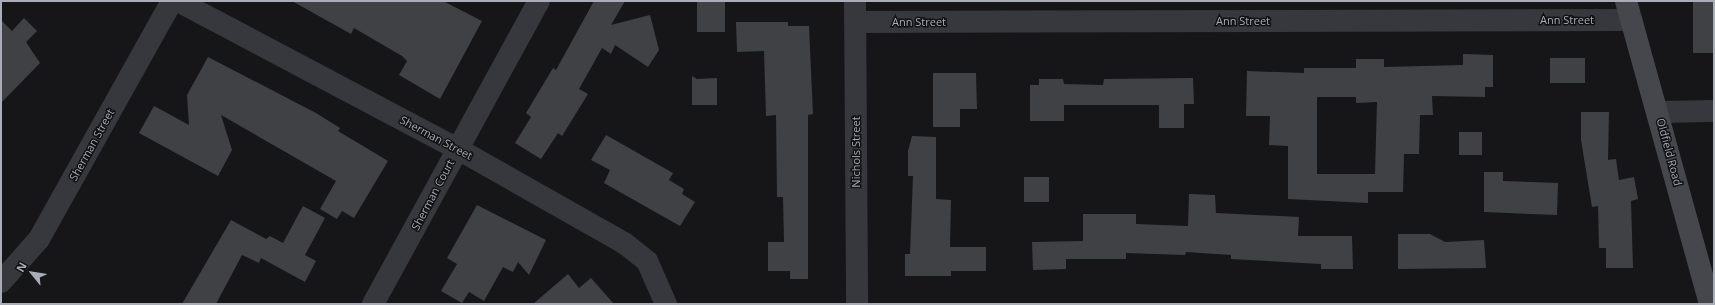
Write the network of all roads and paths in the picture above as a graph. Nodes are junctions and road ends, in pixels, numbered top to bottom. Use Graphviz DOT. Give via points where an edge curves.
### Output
graph roads {
  1 [pos="172,1"];
  2 [pos="178,1"];
  3 [pos="539,1"];
  4 [pos="855,1"];
  5 [pos="1629,10"];
  6 [pos="855,22"];
  7 [pos="1714,111"];
  8 [pos="1658,112"];
  9 [pos="458,149"];
  10 [pos="1,282"];
  11 [pos="373,304"];
  12 [pos="666,304"];
  13 [pos="857,304"];
  14 [pos="1710,304"];
  1 -- 10 [label="street, Sherman Street" via="39,240"];
  2 -- 9 [label="street, Sherman Street"];
  3 -- 9 [label="street, Sherman Court"];
  4 -- 6 [label="street, Nichols Street"];
  5 -- 6 [label="street, Ann Street"];
  5 -- 8 [label="street, Oldfield Road"];
  6 -- 13 [label="street, Nichols Street"];
  7 -- 8 [label="street"];
  8 -- 14 [label="street, Oldfield Road"];
  9 -- 11 [label="street, Sherman Court"];
  9 -- 12 [label="street, Sherman Street" via="636,251 654,272"];
}
